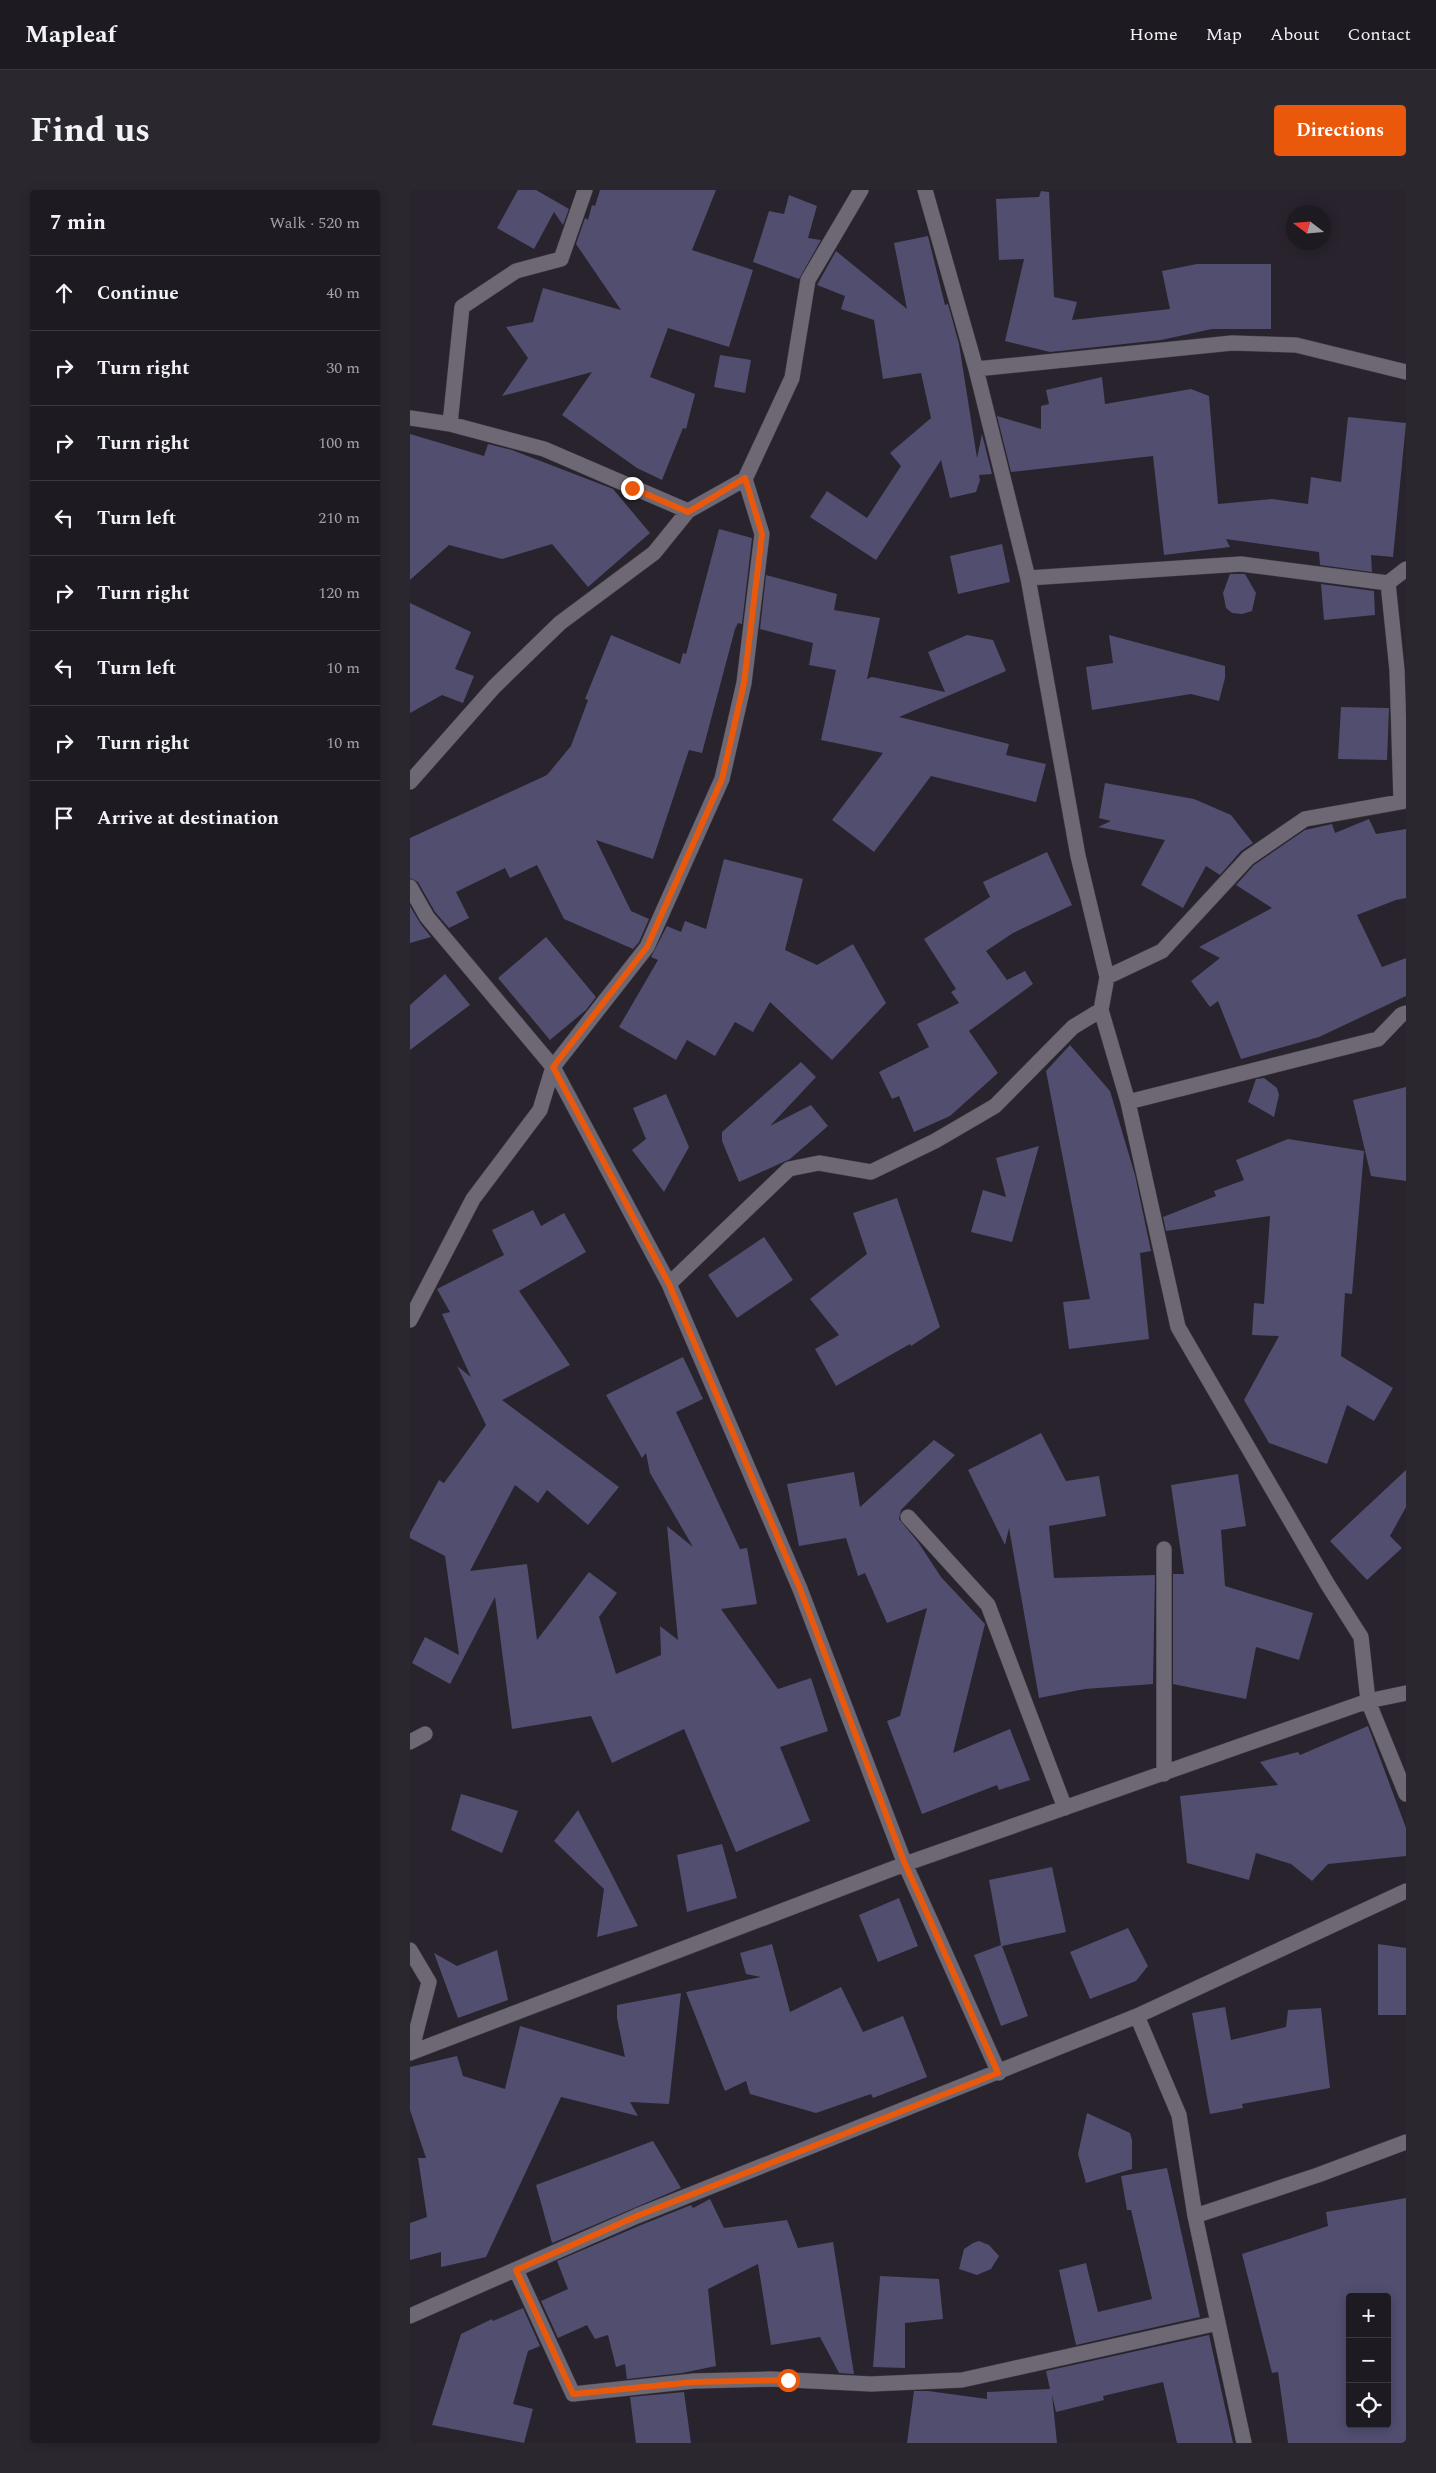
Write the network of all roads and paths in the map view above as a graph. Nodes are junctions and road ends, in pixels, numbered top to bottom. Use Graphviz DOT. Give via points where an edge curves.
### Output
graph roads {
  1 [pos="585,190"];
  2 [pos="862,190"];
  3 [pos="925,190"];
  4 [pos="976,369"];
  5 [pos="1406,372"];
  6 [pos="410,418"];
  7 [pos="450,424"];
  8 [pos="745,478"];
  9 [pos="688,512"];
  10 [pos="1406,569"];
  11 [pos="1028,578"];
  12 [pos="1388,583"];
  13 [pos="410,782"];
  14 [pos="1404,801"];
  15 [pos="410,887"];
  16 [pos="1107,977"];
  17 [pos="1101,1010"];
  18 [pos="1406,1013"];
  19 [pos="553,1067"];
  20 [pos="1128,1102"];
  21 [pos="669,1284"];
  22 [pos="410,1320"];
  23 [pos="908,1517"];
  24 [pos="1164,1549"];
  25 [pos="1406,1693"];
  26 [pos="1368,1701"];
  27 [pos="425,1734"];
  28 [pos="410,1742"];
  29 [pos="1164,1774"];
  30 [pos="1406,1794"];
  31 [pos="1065,1808"];
  32 [pos="905,1864"];
  33 [pos="1406,1891"];
  34 [pos="410,1950"];
  35 [pos="1136,2016"];
  36 [pos="410,2052"];
  37 [pos="998,2073"];
  38 [pos="1406,2142"];
  39 [pos="1195,2216"];
  40 [pos="516,2270"];
  41 [pos="410,2316"];
  42 [pos="1218,2323"];
  43 [pos="1244,2443"];
  1 -- 7 [label="street" via="561,259 516,271 462,307"];
  2 -- 8 [label="street" via="808,280 792,378"];
  3 -- 4 [label="street"];
  4 -- 5 [label="street" via="1232,343 1296,345"];
  4 -- 11 [label="street"];
  6 -- 7 [label="street"];
  7 -- 9 [label="street" via="544,449"];
  8 -- 9 [label="street"];
  8 -- 19 [label="street" via="762,534 744,683 722,779 647,947"];
  9 -- 13 [label="street" via="654,553 560,623 494,687"];
  10 -- 12 [label="street"];
  11 -- 12 [label="street" via="1241,564"];
  11 -- 16 [label="street" via="1078,856"];
  12 -- 14 [label="street" via="1397,670"];
  14 -- 16 [label="street" via="1305,819 1248,858 1162,951"];
  15 -- 19 [label="street" via="427,917"];
  16 -- 17 [label="street"];
  17 -- 20 [label="street"];
  17 -- 21 [label="street" via="1073,1026 995,1106 927,1145 872,1172 819,1162 789,1169"];
  18 -- 20 [label="street" via="1378,1039"];
  19 -- 21 [label="street"];
  19 -- 22 [label="street" via="540,1110 473,1199"];
  20 -- 26 [label="street" via="1178,1327 1361,1637"];
  21 -- 32 [label="street" via="800,1589"];
  23 -- 31 [label="street" via="988,1605"];
  24 -- 29 [label="street"];
  25 -- 26 [label="street"];
  26 -- 29 [label="street"];
  26 -- 30 [label="street"];
  27 -- 28 [label="street"];
  29 -- 31 [label="street"];
  31 -- 32 [label="street"];
  32 -- 36 [label="street"];
  32 -- 37 [label="street"];
  33 -- 35 [label="street"];
  34 -- 36 [label="street" via="429,1982"];
  35 -- 37 [label="street"];
  35 -- 39 [label="street" via="1179,2114"];
  37 -- 40 [label="street" via="637,2216"];
  38 -- 39 [label="street" via="1318,2176"];
  39 -- 42 [label="street"];
  40 -- 41 [label="street"];
  40 -- 42 [label="street" via="573,2394 714,2381 771,2379 871,2384 962,2380"];
  42 -- 43 [label="street"];
}
